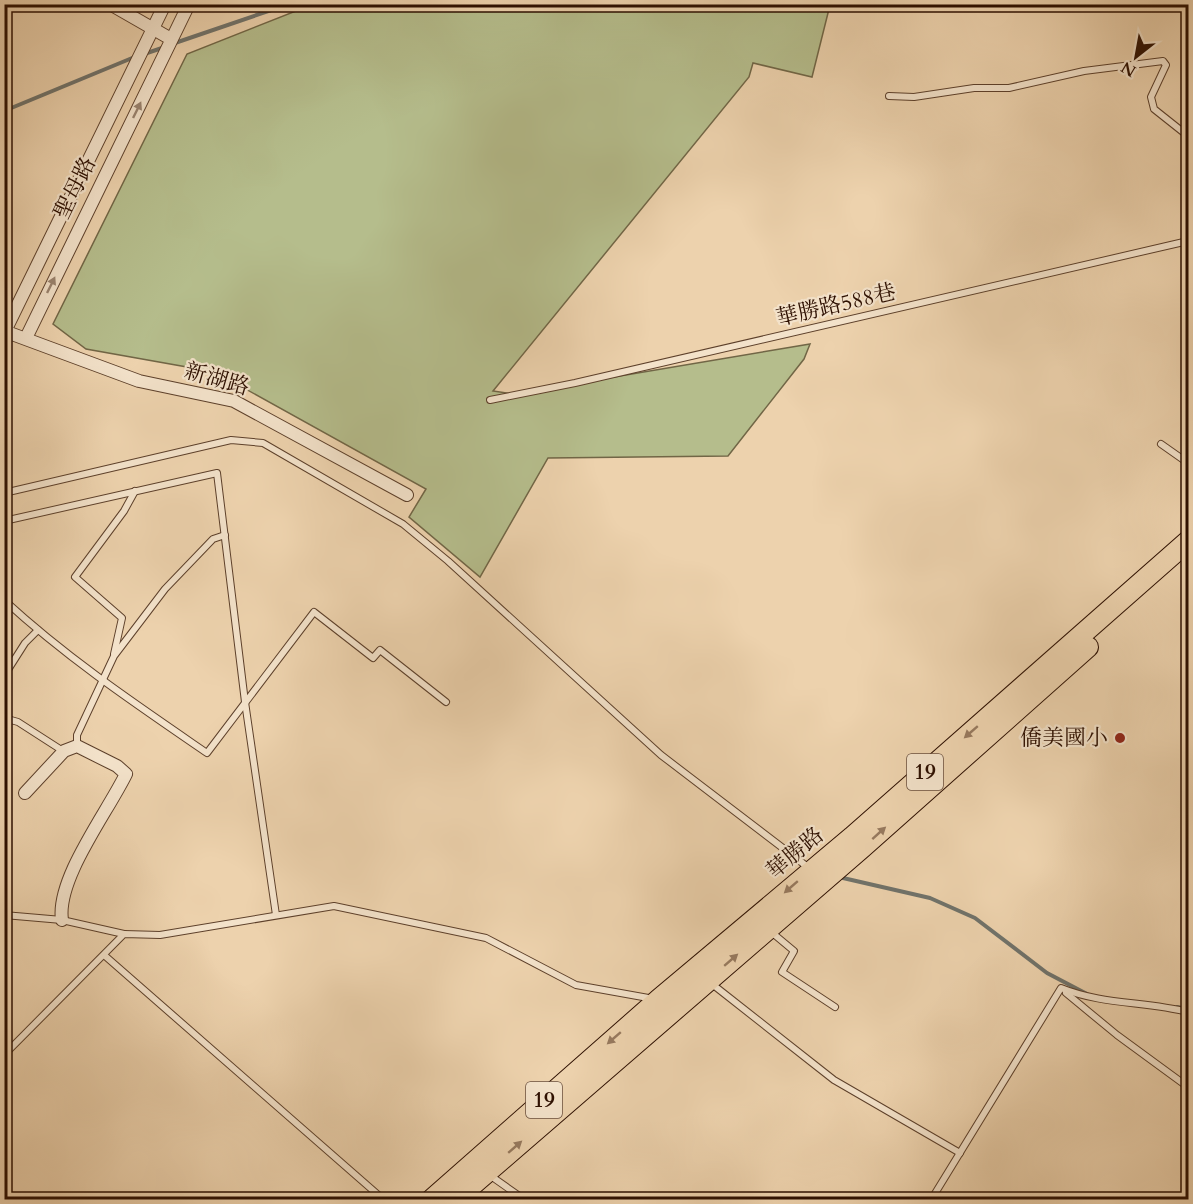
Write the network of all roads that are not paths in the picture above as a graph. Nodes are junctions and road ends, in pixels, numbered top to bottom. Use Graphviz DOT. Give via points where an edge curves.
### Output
graph roads {
  1 [pos="110,4"];
  2 [pos="164,5"];
  3 [pos="186,10"];
  4 [pos="153,29"];
  5 [pos="171,39"];
  6 [pos="889,96"];
  7 [pos="1188,136"];
  8 [pos="1188,241"];
  9 [pos="5,331"];
  10 [pos="26,338"];
  11 [pos="490,400"];
  12 [pos="1161,444"];
  13 [pos="1188,463"];
  14 [pos="135,491"];
  15 [pos="4,493"];
  16 [pos="407,495"];
  17 [pos="4,521"];
  18 [pos="225,535"];
  19 [pos="1188,541"];
  20 [pos="1188,558"];
  21 [pos="4,600"];
  22 [pos="1106,622"];
  23 [pos="38,630"];
  24 [pos="114,657"];
  25 [pos="4,676"];
  26 [pos="101,680"];
  27 [pos="244,702"];
  28 [pos="446,702"];
  29 [pos="4,718"];
  30 [pos="77,746"];
  31 [pos="64,752"];
  32 [pos="25,793"];
  33 [pos="816,875"];
  34 [pos="4,915"];
  35 [pos="276,915"];
  36 [pos="62,920"];
  37 [pos="768,928"];
  38 [pos="124,934"];
  39 [pos="104,955"];
  40 [pos="702,974"];
  41 [pos="1061,988"];
  42 [pos="664,1006"];
  43 [pos="835,1007"];
  44 [pos="1188,1012"];
  45 [pos="4,1055"];
  46 [pos="1188,1087"];
  47 [pos="960,1153"];
  48 [pos="481,1166"];
  49 [pos="384,1200"];
  50 [pos="431,1200"];
  51 [pos="455,1200"];
  52 [pos="525,1200"];
  53 [pos="931,1200"];
  1 -- 4 [label="street"];
  2 -- 3 [label="street"];
  2 -- 4 [label="street, 聖母路"];
  3 -- 5 [label="street"];
  4 -- 5 [label="street"];
  4 -- 9 [label="street, 聖母路"];
  10 -- 5 [label="street, 聖母路, one-way"];
  6 -- 7 [label="lane" via="1009,88 1084,71 1163,61 1166,65 1151,97 1154,109"];
  8 -- 11 [label="lane, 華勝路588巷"];
  9 -- 10 [label="street, 新湖路"];
  10 -- 16 [label="street, 新湖路" via="139,381 234,401"];
  12 -- 13 [label="lane"];
  14 -- 17 [label="lane"];
  14 -- 18 [label="lane" via="217,473"];
  14 -- 24 [label="lane" via="75,577 122,618"];
  15 -- 33 [label="lane" via="231,440 263,442 404,524 661,755"];
  18 -- 24 [label="lane" via="213,539 165,589"];
  18 -- 27 [label="lane"];
  19 -- 22 [label="main road, 華勝路 / 19"];
  20 -- 22 [label="main road, 華勝路 / 19"];
  21 -- 23 [label="lane"];
  22 -- 33 [label="main road, 華勝路 / 19"];
  23 -- 25 [label="lane"];
  23 -- 26 [label="lane"];
  24 -- 26 [label="lane"];
  26 -- 27 [label="lane" via="207,753"];
  26 -- 30 [label="lane" via="77,735"];
  27 -- 28 [label="lane" via="314,612 373,658 380,650"];
  27 -- 35 [label="lane"];
  29 -- 31 [label="lane" via="28,728"];
  30 -- 31 [label="street"];
  30 -- 36 [label="street" via="126,774 71,871 60,909"];
  31 -- 32 [label="street"];
  33 -- 37 [label="main road, 華勝路 / 19"];
  33 -- 40 [label="main road, 華勝路 / 19, one-way"];
  34 -- 36 [label="lane"];
  35 -- 38 [label="lane" via="160,935"];
  35 -- 42 [label="lane" via="334,906 486,938 576,985 629,992"];
  36 -- 38 [label="lane"];
  40 -- 37 [label="main road, 華勝路 / 19, one-way"];
  37 -- 43 [label="lane" via="794,951 782,972"];
  38 -- 39 [label="lane"];
  39 -- 45 [label="lane"];
  39 -- 49 [label="lane"];
  40 -- 42 [label="main road, 華勝路 / 19"];
  40 -- 47 [label="lane" via="834,1080"];
  41 -- 44 [label="lane" via="1086,998"];
  41 -- 46 [label="lane"];
  41 -- 47 [label="lane"];
  42 -- 48 [label="main road, 華勝路 / 19"];
  47 -- 53 [label="lane"];
  48 -- 50 [label="main road, 華勝路 / 19"];
  48 -- 51 [label="main road, 華勝路 / 19"];
  48 -- 52 [label="lane"];
}
